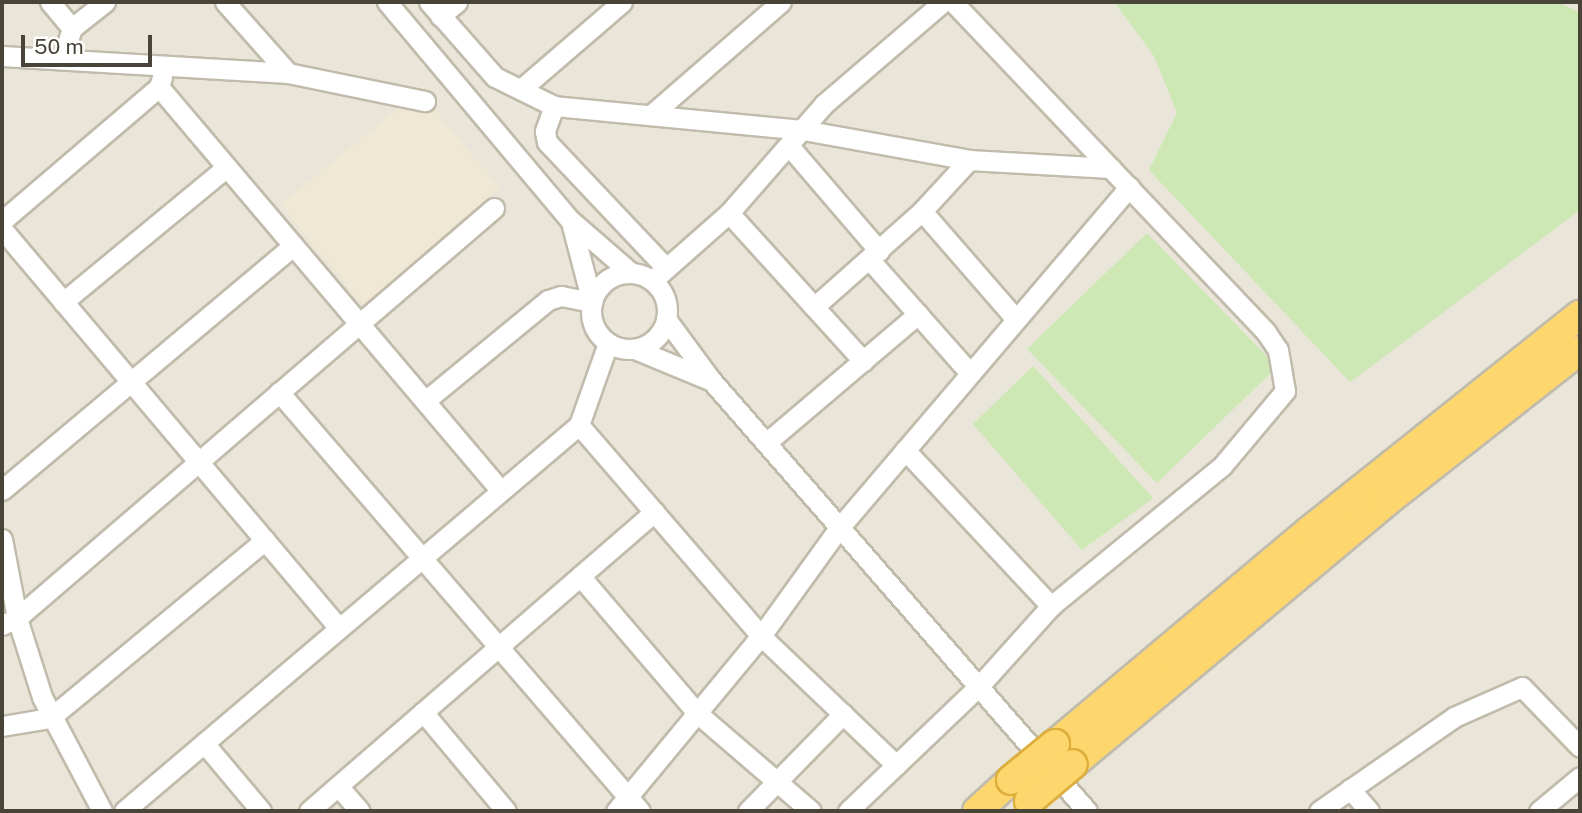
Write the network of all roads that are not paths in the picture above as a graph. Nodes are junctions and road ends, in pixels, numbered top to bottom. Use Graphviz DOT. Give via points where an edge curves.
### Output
graph roads {
  1 [pos="50,2"];
  2 [pos="105,2"];
  3 [pos="225,2"];
  4 [pos="387,2"];
  5 [pos="457,2"];
  6 [pos="622,2"];
  7 [pos="943,2"];
  8 [pos="953,2"];
  9 [pos="776,3"];
  10 [pos="434,9"];
  11 [pos="72,29"];
  12 [pos="2,56"];
  13 [pos="62,59"];
  14 [pos="166,66"];
  15 [pos="288,73"];
  16 [pos="159,87"];
  17 [pos="521,89"];
  18 [pos="425,101"];
  19 [pos="554,106"];
  20 [pos="651,115"];
  21 [pos="803,130"];
  22 [pos="790,147"];
  23 [pos="969,160"];
  24 [pos="227,167"];
  25 [pos="1111,168"];
  26 [pos="1129,187"];
  27 [pos="494,208"];
  28 [pos="922,211"];
  29 [pos="729,213"];
  30 [pos="570,220"];
  31 [pos="2,221"];
  32 [pos="2,229"];
  33 [pos="293,246"];
  34 [pos="874,255"];
  35 [pos="631,272"];
  36 [pos="659,274"];
  37 [pos="63,302"];
  38 [pos="592,302"];
  39 [pos="814,307"];
  40 [pos="918,314"];
  41 [pos="1580,316"];
  42 [pos="666,319"];
  43 [pos="1016,319"];
  44 [pos="359,324"];
  45 [pos="608,343"];
  46 [pos="635,349"];
  47 [pos="1580,350"];
  48 [pos="863,361"];
  49 [pos="970,373"];
  50 [pos="711,380"];
  51 [pos="132,382"];
  52 [pos="279,393"];
  53 [pos="425,401"];
  54 [pos="579,425"];
  55 [pos="767,442"];
  56 [pos="905,450"];
  57 [pos="199,462"];
  58 [pos="2,490"];
  59 [pos="501,491"];
  60 [pos="654,512"];
  61 [pos="839,528"];
  62 [pos="2,539"];
  63 [pos="265,540"];
  64 [pos="422,558"];
  65 [pos="580,576"];
  66 [pos="1051,606"];
  67 [pos="10,621"];
  68 [pos="339,628"];
  69 [pos="761,636"];
  70 [pos="498,647"];
  71 [pos="979,685"];
  72 [pos="423,712"];
  73 [pos="697,713"];
  74 [pos="843,714"];
  75 [pos="50,718"];
  76 [pos="2,726"];
  77 [pos="204,743"];
  78 [pos="1580,747"];
  79 [pos="1064,754"];
  80 [pos="896,765"];
  81 [pos="1580,777"];
  82 [pos="777,782"];
  83 [pos="338,786"];
  84 [pos="1350,789"];
  85 [pos="1019,797"];
  86 [pos="628,807"];
  87 [pos="102,811"];
  88 [pos="124,811"];
  89 [pos="261,811"];
  90 [pos="309,811"];
  91 [pos="360,811"];
  92 [pos="506,811"];
  93 [pos="748,811"];
  94 [pos="811,811"];
  95 [pos="848,811"];
  96 [pos="977,811"];
  97 [pos="1087,811"];
  98 [pos="1319,811"];
  99 [pos="1368,811"];
  100 [pos="1539,811"];
  1 -- 11 [label="street"];
  2 -- 11 [label="street"];
  3 -- 15 [label="street"];
  4 -- 30 [label="street"];
  5 -- 10 [label="street"];
  6 -- 17 [label="street"];
  7 -- 21 [label="street" via="824,104"];
  8 -- 25 [label="street"];
  9 -- 20 [label="street"];
  10 -- 17 [label="street" via="495,77"];
  11 -- 13 [label="street"];
  12 -- 13 [label="street"];
  13 -- 14 [label="street"];
  14 -- 15 [label="street"];
  14 -- 16 [label="street"];
  15 -- 18 [label="street"];
  16 -- 24 [label="street"];
  16 -- 31 [label="street"];
  17 -- 19 [label="street"];
  19 -- 20 [label="street"];
  19 -- 36 [label="street" via="545,131 547,142"];
  20 -- 21 [label="street"];
  21 -- 22 [label="street"];
  21 -- 23 [label="street"];
  22 -- 29 [label="street"];
  22 -- 34 [label="street"];
  23 -- 25 [label="street"];
  23 -- 28 [label="street"];
  24 -- 33 [label="street"];
  24 -- 37 [label="street"];
  25 -- 26 [label="street"];
  26 -- 43 [label="street"];
  26 -- 66 [label="street" via="1266,332 1278,350 1285,391 1222,466"];
  27 -- 44 [label="street"];
  28 -- 34 [label="street"];
  28 -- 43 [label="street"];
  29 -- 36 [label="street"];
  29 -- 39 [label="street"];
  30 -- 35 [label="street"];
  30 -- 38 [label="street"];
  32 -- 37 [label="street"];
  33 -- 44 [label="street"];
  33 -- 51 [label="street"];
  34 -- 39 [label="street"];
  34 -- 40 [label="street"];
  35 -- 36 [label="street"];
  35 -- 38 [label="street" via="608,279"];
  36 -- 42 [label="street"];
  37 -- 51 [label="street"];
  38 -- 45 [label="street" via="595,329"];
  38 -- 53 [label="street" via="561,296 548,300"];
  39 -- 48 [label="street"];
  40 -- 48 [label="street"];
  40 -- 49 [label="street"];
  41 -- 79 [label="highway" via="1319,523"];
  42 -- 46 [label="street" via="652,341"];
  42 -- 50 [label="street"];
  43 -- 49 [label="street"];
  44 -- 52 [label="street"];
  44 -- 53 [label="street"];
  45 -- 46 [label="street"];
  45 -- 54 [label="street"];
  46 -- 50 [label="street"];
  47 -- 79 [label="highway"];
  48 -- 55 [label="street"];
  49 -- 56 [label="street"];
  50 -- 55 [label="street"];
  51 -- 57 [label="street"];
  51 -- 58 [label="street"];
  52 -- 57 [label="street"];
  52 -- 64 [label="street"];
  53 -- 59 [label="street"];
  54 -- 59 [label="street"];
  54 -- 60 [label="street"];
  55 -- 61 [label="street"];
  56 -- 61 [label="street"];
  56 -- 66 [label="street"];
  57 -- 63 [label="street"];
  57 -- 67 [label="street"];
  59 -- 64 [label="street"];
  60 -- 65 [label="street"];
  60 -- 69 [label="street"];
  61 -- 69 [label="street"];
  61 -- 71 [label="street"];
  62 -- 67 [label="street"];
  63 -- 68 [label="street"];
  63 -- 75 [label="street"];
  64 -- 68 [label="street"];
  64 -- 70 [label="street"];
  65 -- 70 [label="street"];
  65 -- 73 [label="street"];
  66 -- 71 [label="street"];
  67 -- 75 [label="street"];
  68 -- 77 [label="street"];
  69 -- 73 [label="street"];
  69 -- 74 [label="street"];
  70 -- 72 [label="street"];
  70 -- 86 [label="street"];
  71 -- 80 [label="street"];
  71 -- 97 [label="street"];
  72 -- 83 [label="street"];
  72 -- 92 [label="street"];
  73 -- 82 [label="street"];
  73 -- 86 [label="street"];
  74 -- 80 [label="street"];
  74 -- 82 [label="street"];
  75 -- 76 [label="street"];
  75 -- 87 [label="street"];
  77 -- 88 [label="street"];
  77 -- 89 [label="street"];
  78 -- 84 [label="street" via="1522,687 1454,717"];
  79 -- 85 [label="highway, bridge"];
  80 -- 95 [label="street"];
  81 -- 100 [label="street"];
  82 -- 93 [label="street"];
  82 -- 94 [label="street"];
  83 -- 90 [label="street"];
  83 -- 91 [label="street"];
  84 -- 98 [label="street"];
  84 -- 99 [label="street"];
  85 -- 96 [label="highway"];
}
